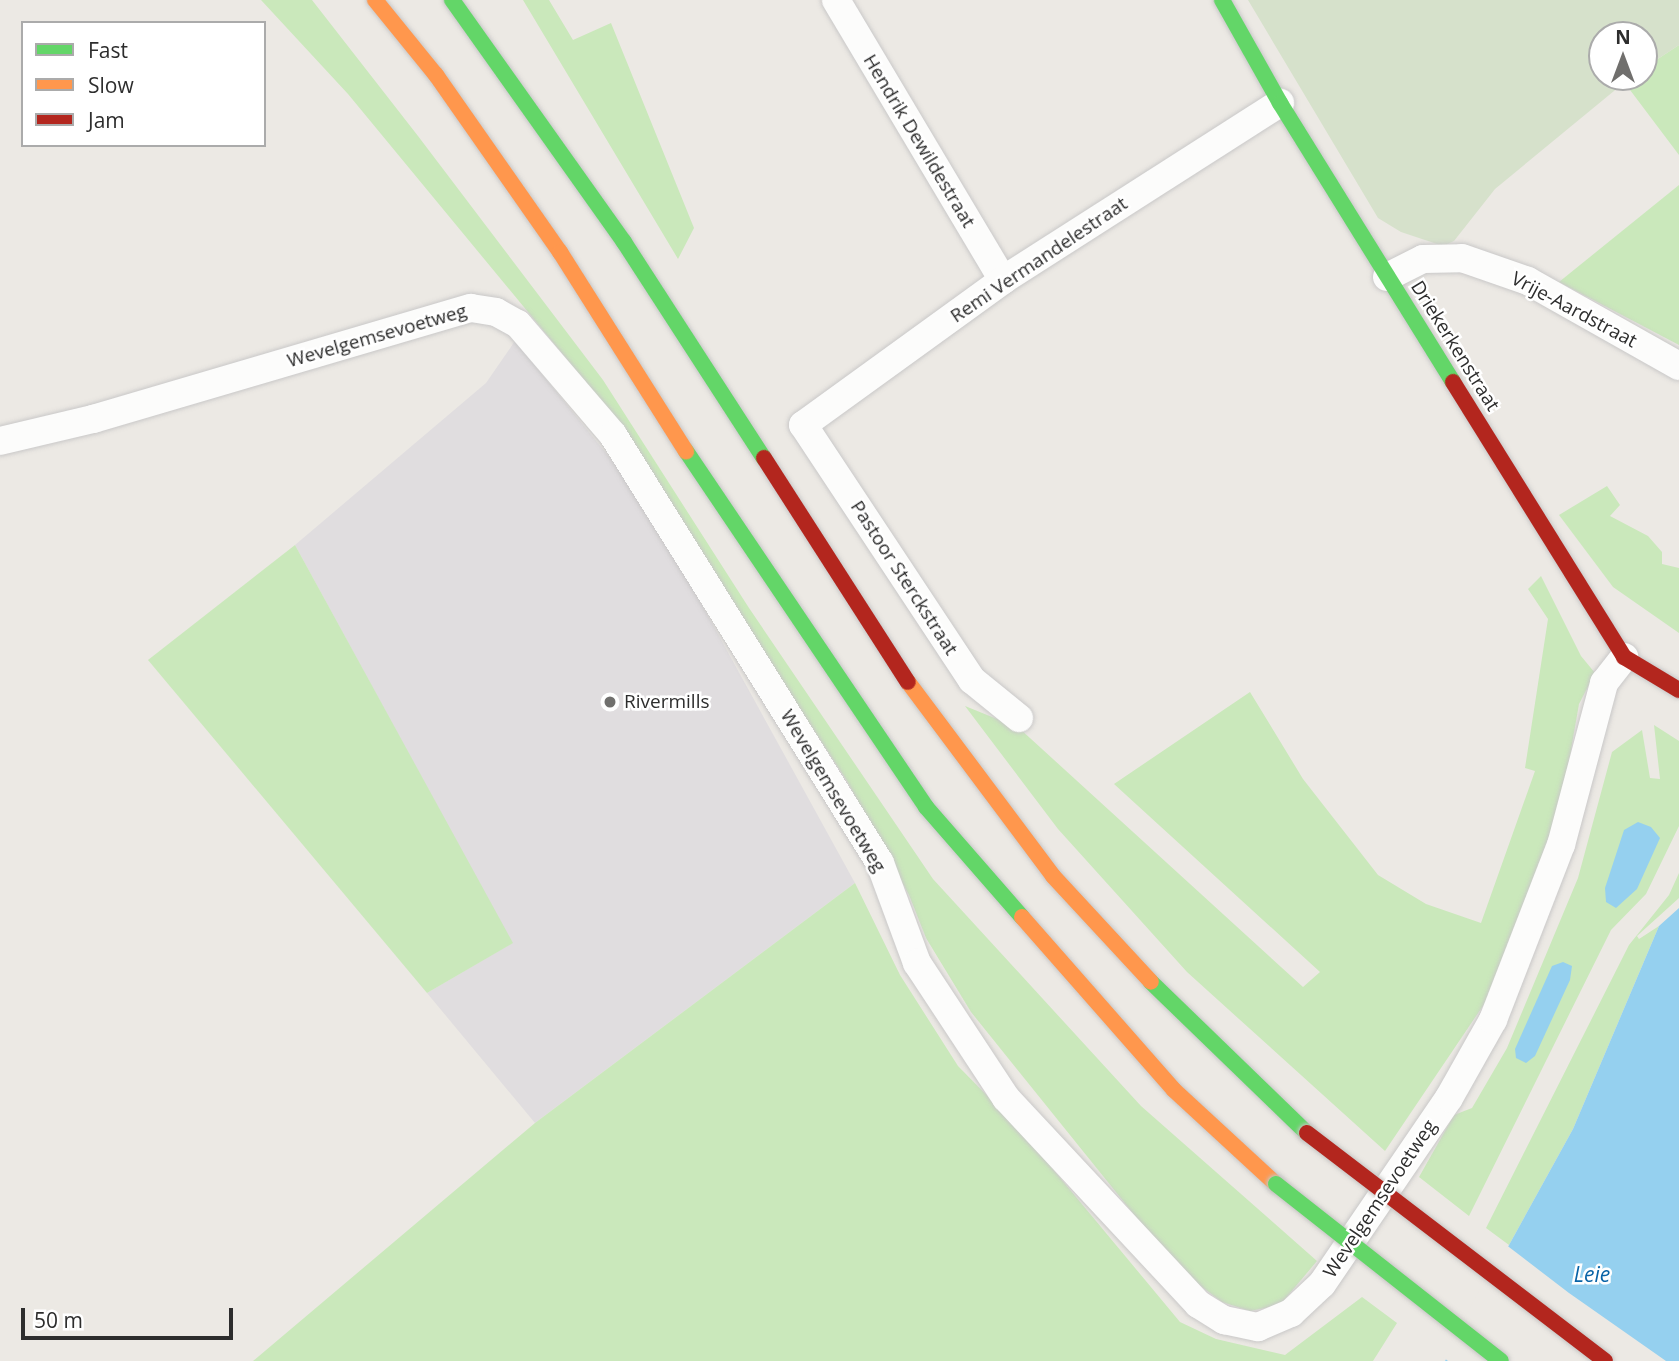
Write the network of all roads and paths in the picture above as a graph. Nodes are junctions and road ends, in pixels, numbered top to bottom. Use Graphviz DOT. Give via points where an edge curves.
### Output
graph roads {
  1 [pos="375,0"];
  2 [pos="452,0"];
  3 [pos="475,0"];
  4 [pos="836,0"];
  5 [pos="1222,0"];
  6 [pos="474,30"];
  7 [pos="1280,103"];
  8 [pos="1387,277"];
  9 [pos="1003,281"];
  10 [pos="1679,366"];
  11 [pos="803,425"];
  12 [pos="0,441"];
  13 [pos="1624,657"];
  14 [pos="1679,690"];
  15 [pos="1019,718"];
  16 [pos="1501,1361"];
  17 [pos="1605,1361"];
  1 -- 16 [label="main road, bridge" via="436,75 559,252 713,494 926,807 1174,1090 1276,1184"];
  2 -- 6 [label="main road"];
  3 -- 6 [label="main road"];
  4 -- 9 [label="street, Hendrik Dewildestraat"];
  5 -- 7 [label="main road, Driekerkenstraat"];
  6 -- 17 [label="main road, bridge" via="624,242 929,715 1053,876 1126,958 1307,1133"];
  7 -- 8 [label="main road, Driekerkenstraat"];
  7 -- 9 [label="street, Remi Vermandelestraat"];
  8 -- 10 [label="street, Vrije-Aardstraat" via="1423,259 1462,258 1528,281"];
  8 -- 13 [label="main road, Driekerkenstraat"];
  9 -- 11 [label="street, Remi Vermandelestraat"];
  11 -- 15 [label="street, Pastoor Sterckstraat" via="972,680"];
  12 -- 13 [label="street, Wevelgemsevoetweg" via="93,419 471,308 496,312 518,324 613,435 880,863 916,962 1006,1098 1198,1304 1224,1320 1258,1327 1291,1313 1322,1284 1449,1098 1493,1020 1561,845 1604,683"];
  13 -- 14 [label="main road, Driekerkenstraat"];
}
